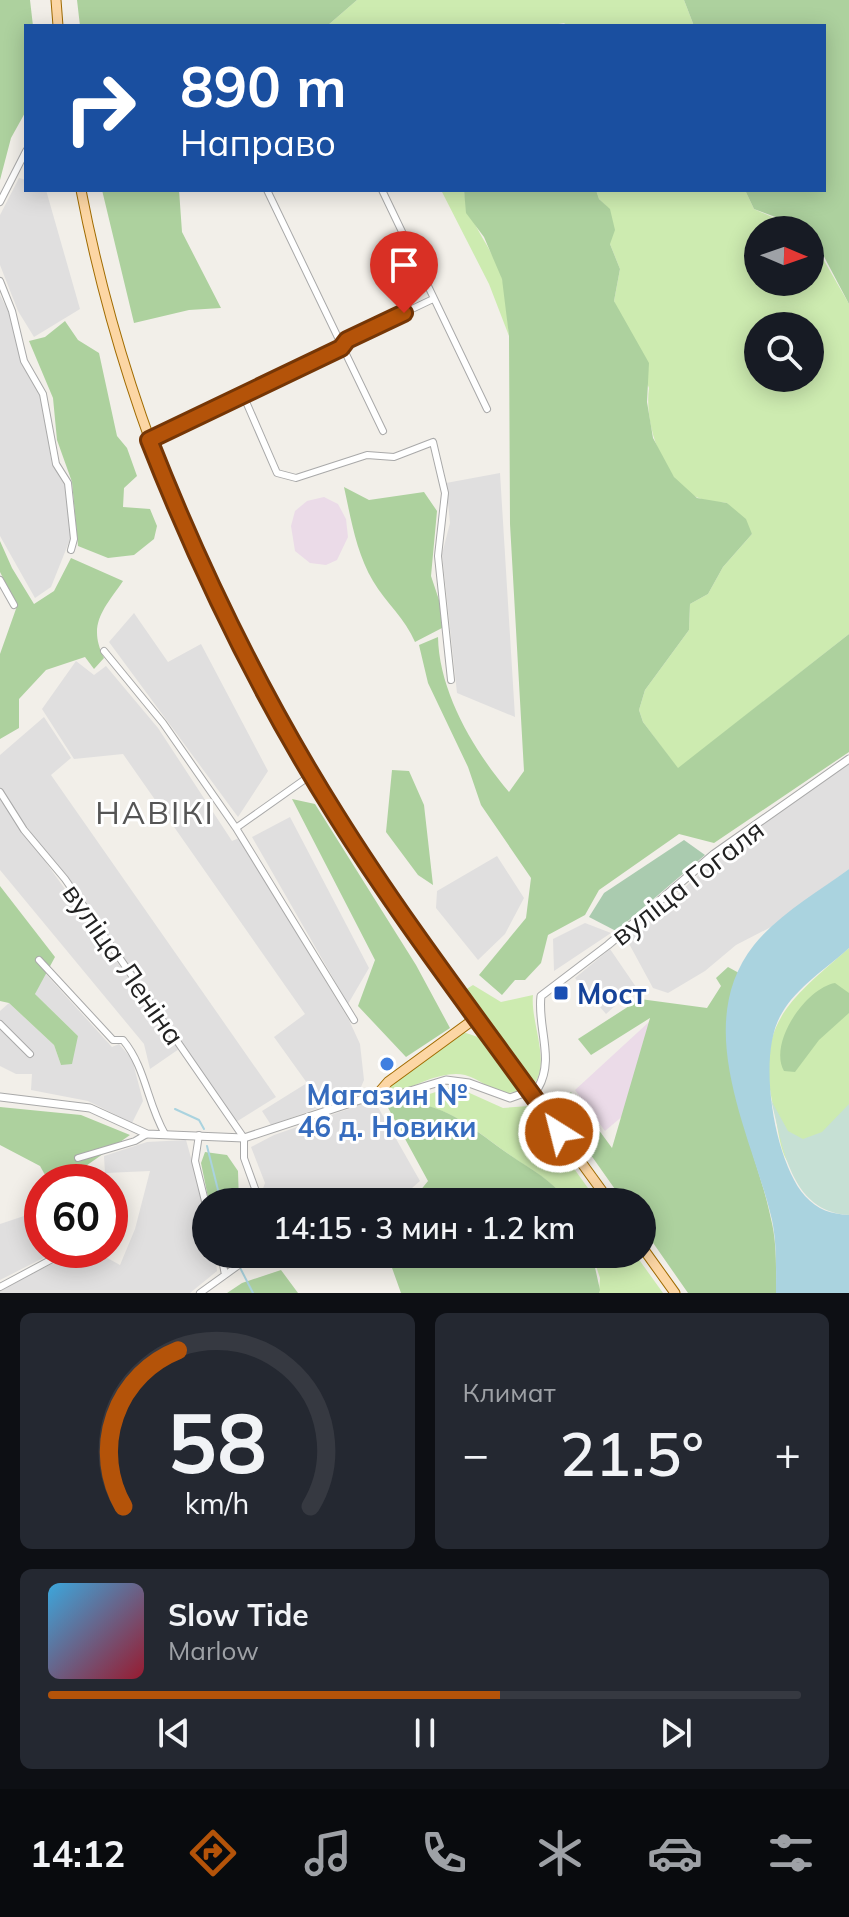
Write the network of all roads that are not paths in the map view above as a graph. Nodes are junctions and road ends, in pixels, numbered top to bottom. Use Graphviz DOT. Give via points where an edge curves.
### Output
graph roads {
  1 [pos="56,0"];
  2 [pos="58,24"];
  3 [pos="24,155"];
  4 [pos="81,192"];
  5 [pos="268,192"];
  6 [pos="383,192"];
  7 [pos="0,202"];
  8 [pos="0,281"];
  9 [pos="433,299"];
  10 [pos="341,348"];
  11 [pos="238,395"];
  12 [pos="487,409"];
  13 [pos="383,431"];
  14 [pos="149,440"];
  15 [pos="71,550"];
  16 [pos="0,580"];
  17 [pos="14,605"];
  18 [pos="104,651"];
  19 [pos="451,680"];
  20 [pos="849,759"];
  21 [pos="311,775"];
  22 [pos="0,792"];
  23 [pos="236,828"];
  24 [pos="39,960"];
  25 [pos="477,1017"];
  26 [pos="354,1020"];
  27 [pos="0,1024"];
  28 [pos="30,1054"];
  29 [pos="0,1097"];
  30 [pos="375,1097"];
  31 [pos="147,1134"];
  32 [pos="165,1134"];
  33 [pos="199,1135"];
  34 [pos="244,1138"];
  35 [pos="78,1158"];
  36 [pos="202,1188"];
  37 [pos="255,1188"];
  38 [pos="600,1188"];
  39 [pos="656,1267"];
  40 [pos="35,1268"];
  41 [pos="224,1268"];
  42 [pos="234,1268"];
  43 [pos="225,1275"];
  44 [pos="0,1287"];
  45 [pos="200,1293"];
  46 [pos="675,1293"];
  1 -- 2 [label="main road"];
  3 -- 7 [label="street"];
  4 -- 14 [label="main road" via="97,275"];
  5 -- 10 [label="street"];
  6 -- 9 [label="street"];
  8 -- 15 [label="street" via="24,361 43,394 56,464 68,483"];
  9 -- 10 [label="street" via="347,340"];
  9 -- 12 [label="street"];
  10 -- 11 [label="street"];
  10 -- 13 [label="street"];
  11 -- 14 [label="street"];
  11 -- 19 [label="street" via="247,404 277,473 296,478 367,455 394,457 433,442 445,493 438,556"];
  14 -- 21 [label="main road" via="223,610"];
  16 -- 17 [label="street"];
  18 -- 23 [label="street" via="163,723"];
  20 -- 30 [label="street, вуліца Гогаля" via="714,854 541,996 547,1058 538,1088 510,1098 455,1079"];
  21 -- 23 [label="street"];
  21 -- 25 [label="main road"];
  22 -- 34 [label="street, вуліца Леніна"];
  23 -- 26 [label="street"];
  24 -- 32 [label="street" via="113,1040 123,1040 139,1059 152,1111"];
  25 -- 30 [label="main road"];
  25 -- 38 [label="main road, bridge"];
  27 -- 28 [label="street"];
  29 -- 31 [label="street" via="90,1108"];
  30 -- 34 [label="street"];
  31 -- 32 [label="street"];
  31 -- 35 [label="street"];
  32 -- 33 [label="street"];
  33 -- 34 [label="street"];
  33 -- 36 [label="street" via="195,1161"];
  34 -- 37 [label="street" via="244,1158"];
  39 -- 46 [label="main road"];
  40 -- 44 [label="street"];
  41 -- 43 [label="street"];
  42 -- 43 [label="street"];
  43 -- 45 [label="street"];
}
